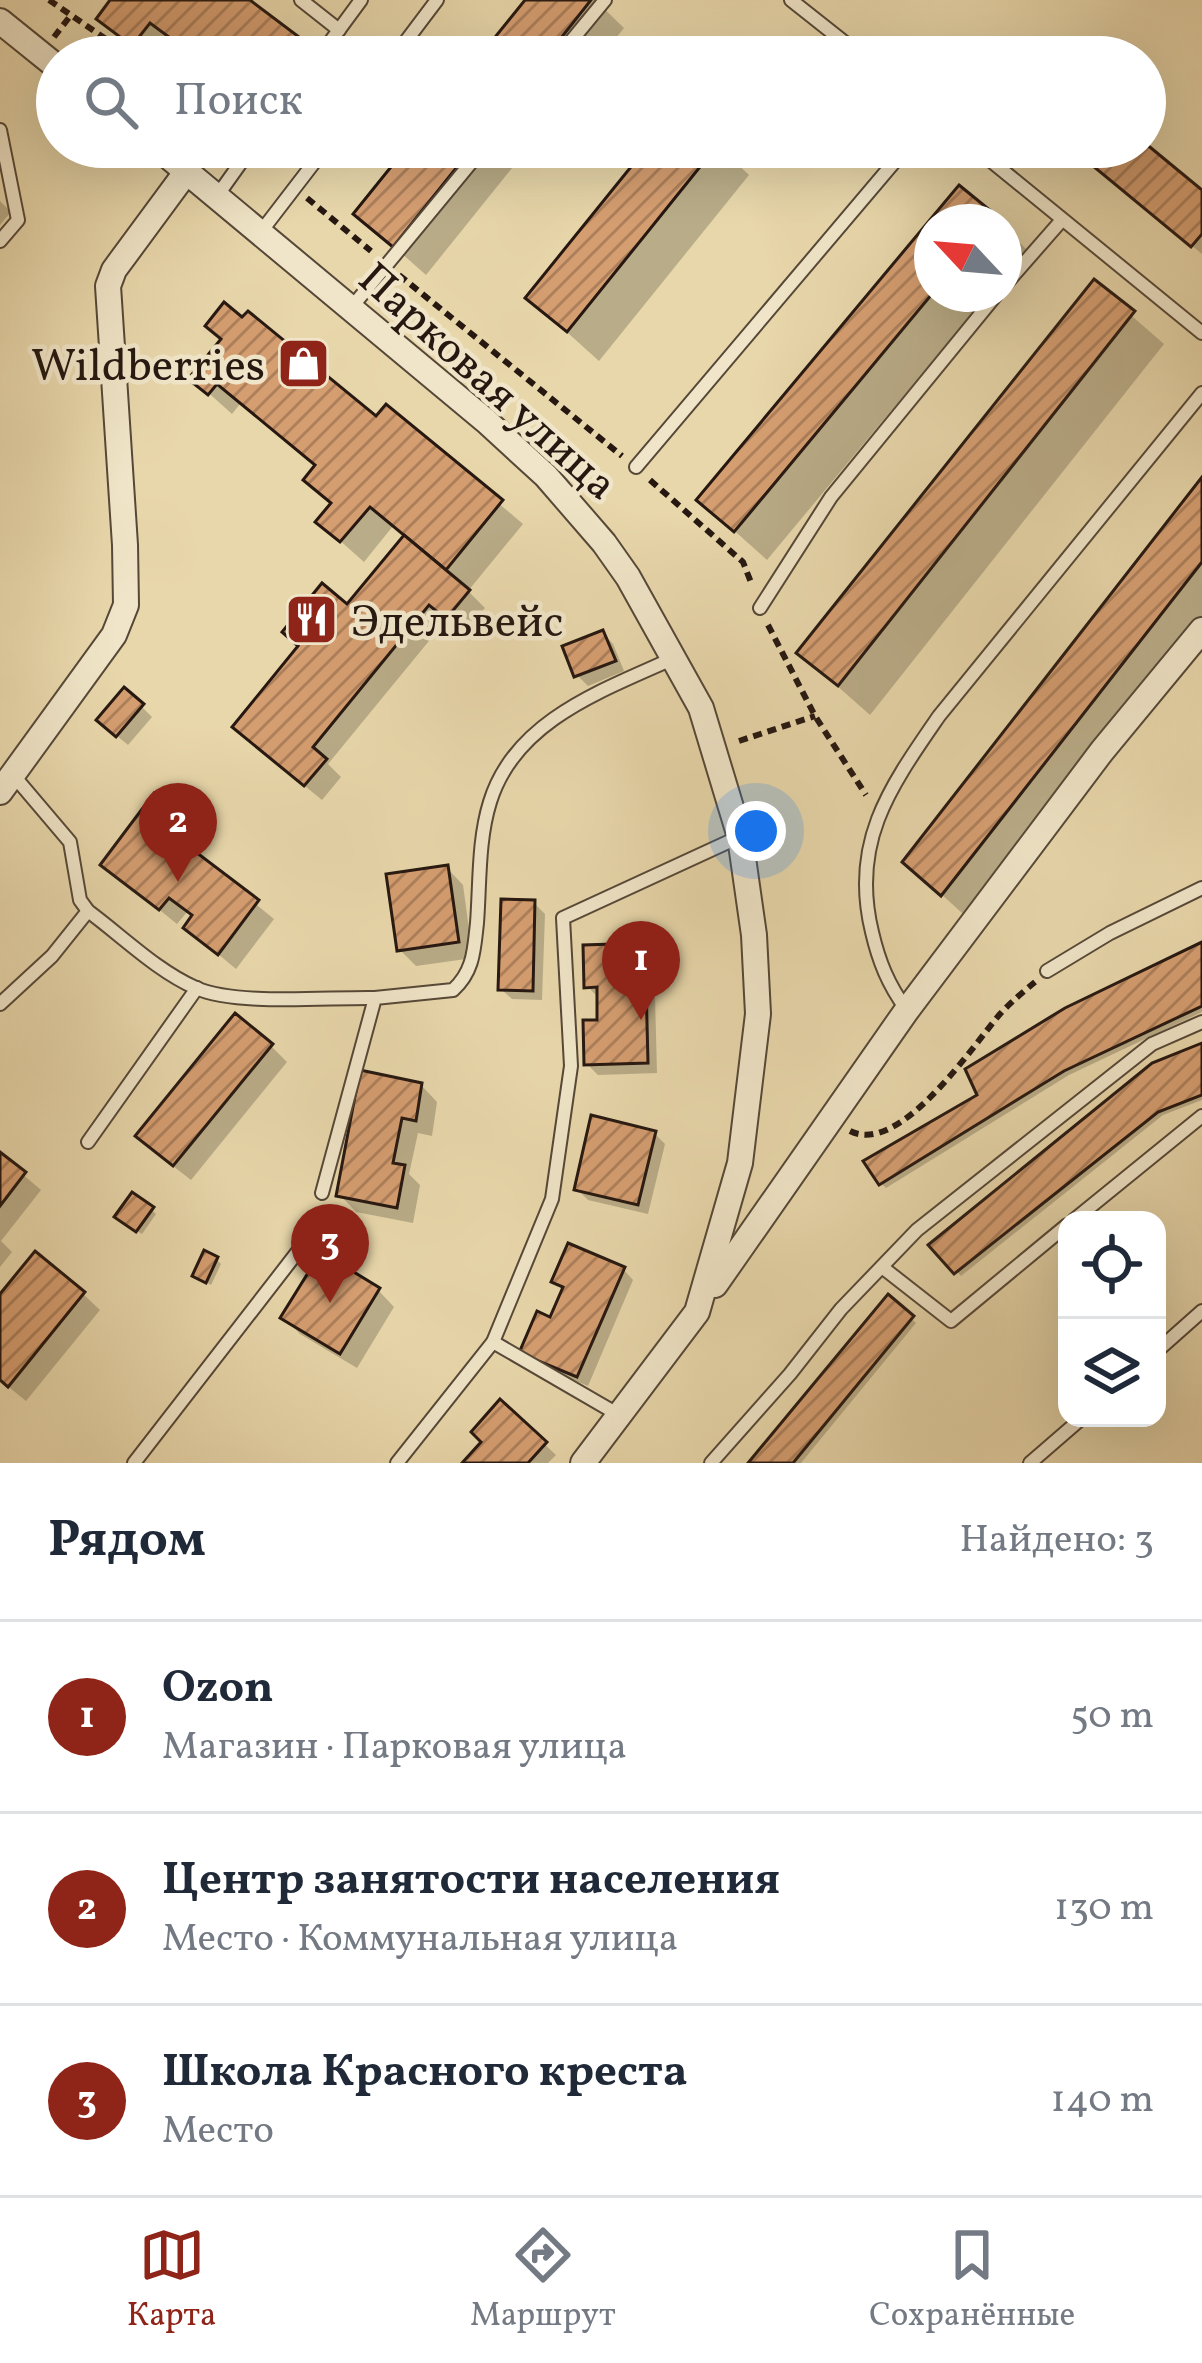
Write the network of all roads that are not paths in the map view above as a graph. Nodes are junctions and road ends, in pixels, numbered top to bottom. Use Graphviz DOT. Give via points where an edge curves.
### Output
graph roads {
  1 [pos="301,0"];
  2 [pos="362,0"];
  3 [pos="437,0"];
  4 [pos="604,0"];
  5 [pos="791,0"];
  6 [pos="0,21"];
  7 [pos="339,30"];
  8 [pos="335,36"];
  9 [pos="410,36"];
  10 [pos="575,36"];
  11 [pos="836,36"];
  12 [pos="36,50"];
  13 [pos="0,130"];
  14 [pos="183,168"];
  15 [pos="237,168"];
  16 [pos="310,168"];
  17 [pos="467,168"];
  18 [pos="889,168"];
  19 [pos="999,168"];
  20 [pos="187,171"];
  21 [pos="217,196"];
  22 [pos="1061,221"];
  23 [pos="260,233"];
  24 [pos="0,242"];
  25 [pos="1022,265"];
  26 [pos="350,309"];
  27 [pos="982,312"];
  28 [pos="1202,333"];
  29 [pos="1202,393"];
  30 [pos="635,467"];
  31 [pos="760,608"];
  32 [pos="1202,630"];
  33 [pos="676,658"];
  34 [pos="7,784"];
  35 [pos="740,837"];
  36 [pos="1202,888"];
  37 [pos="88,911"];
  38 [pos="1047,971"];
  39 [pos="197,988"];
  40 [pos="375,998"];
  41 [pos="0,1004"];
  42 [pos="907,1010"];
  43 [pos="1202,1022"];
  44 [pos="1202,1116"];
  45 [pos="88,1142"];
  46 [pos="322,1193"];
  47 [pos="1085,1211"];
  48 [pos="1058,1233"];
  49 [pos="299,1250"];
  50 [pos="882,1267"];
  51 [pos="1202,1311"];
  52 [pos="698,1312"];
  53 [pos="493,1342"];
  54 [pos="1166,1343"];
  55 [pos="619,1414"];
  56 [pos="1072,1427"];
  57 [pos="134,1463"];
  58 [pos="397,1463"];
  59 [pos="583,1463"];
  60 [pos="711,1463"];
  61 [pos="1030,1463"];
  1 -- 7 [label="lane"];
  2 -- 7 [label="lane"];
  3 -- 9 [label="lane"];
  4 -- 10 [label="lane"];
  5 -- 11 [label="lane"];
  6 -- 12 [label="street"];
  7 -- 8 [label="lane"];
  13 -- 24 [label="lane" via="18,220"];
  14 -- 20 [label="street, Парковая улица"];
  15 -- 21 [label="lane"];
  16 -- 23 [label="lane"];
  17 -- 26 [label="lane"];
  18 -- 30 [label="lane"];
  19 -- 22 [label="lane"];
  20 -- 21 [label="street, Парковая улица"];
  20 -- 34 [label="street" via="108,286 126,604 114,635"];
  21 -- 23 [label="street, Парковая улица"];
  22 -- 25 [label="lane"];
  22 -- 28 [label="lane"];
  23 -- 26 [label="street, Парковая улица"];
  26 -- 33 [label="street, Парковая улица" via="546,476 604,543"];
  27 -- 31 [label="lane" via="832,497"];
  29 -- 42 [label="lane" via="939,716 878,813 864,863 865,903 880,967"];
  32 -- 42 [label="street"];
  33 -- 35 [label="street, Парковая улица" via="701,708"];
  33 -- 40 [label="lane" via="576,703 502,775 487,815 474,956 462,982 441,993"];
  34 -- 37 [label="lane" via="70,842"];
  35 -- 52 [label="street, Парковая улица" via="758,1014 740,1163"];
  35 -- 53 [label="lane" via="563,918 571,1066 552,1199"];
  36 -- 38 [label="lane"];
  37 -- 39 [label="lane"];
  37 -- 41 [label="lane"];
  39 -- 40 [label="lane" via="226,996"];
  39 -- 45 [label="lane"];
  40 -- 46 [label="lane"];
  42 -- 52 [label="street"];
  43 -- 50 [label="lane" via="1152,1043 917,1230"];
  44 -- 47 [label="lane"];
  48 -- 50 [label="lane" via="951,1321"];
  49 -- 57 [label="lane"];
  50 -- 60 [label="lane"];
  51 -- 54 [label="lane"];
  52 -- 55 [label="street, Парковая улица"];
  53 -- 55 [label="lane"];
  53 -- 58 [label="lane"];
  55 -- 59 [label="street, Парковая улица"];
  56 -- 61 [label="lane"];
}
